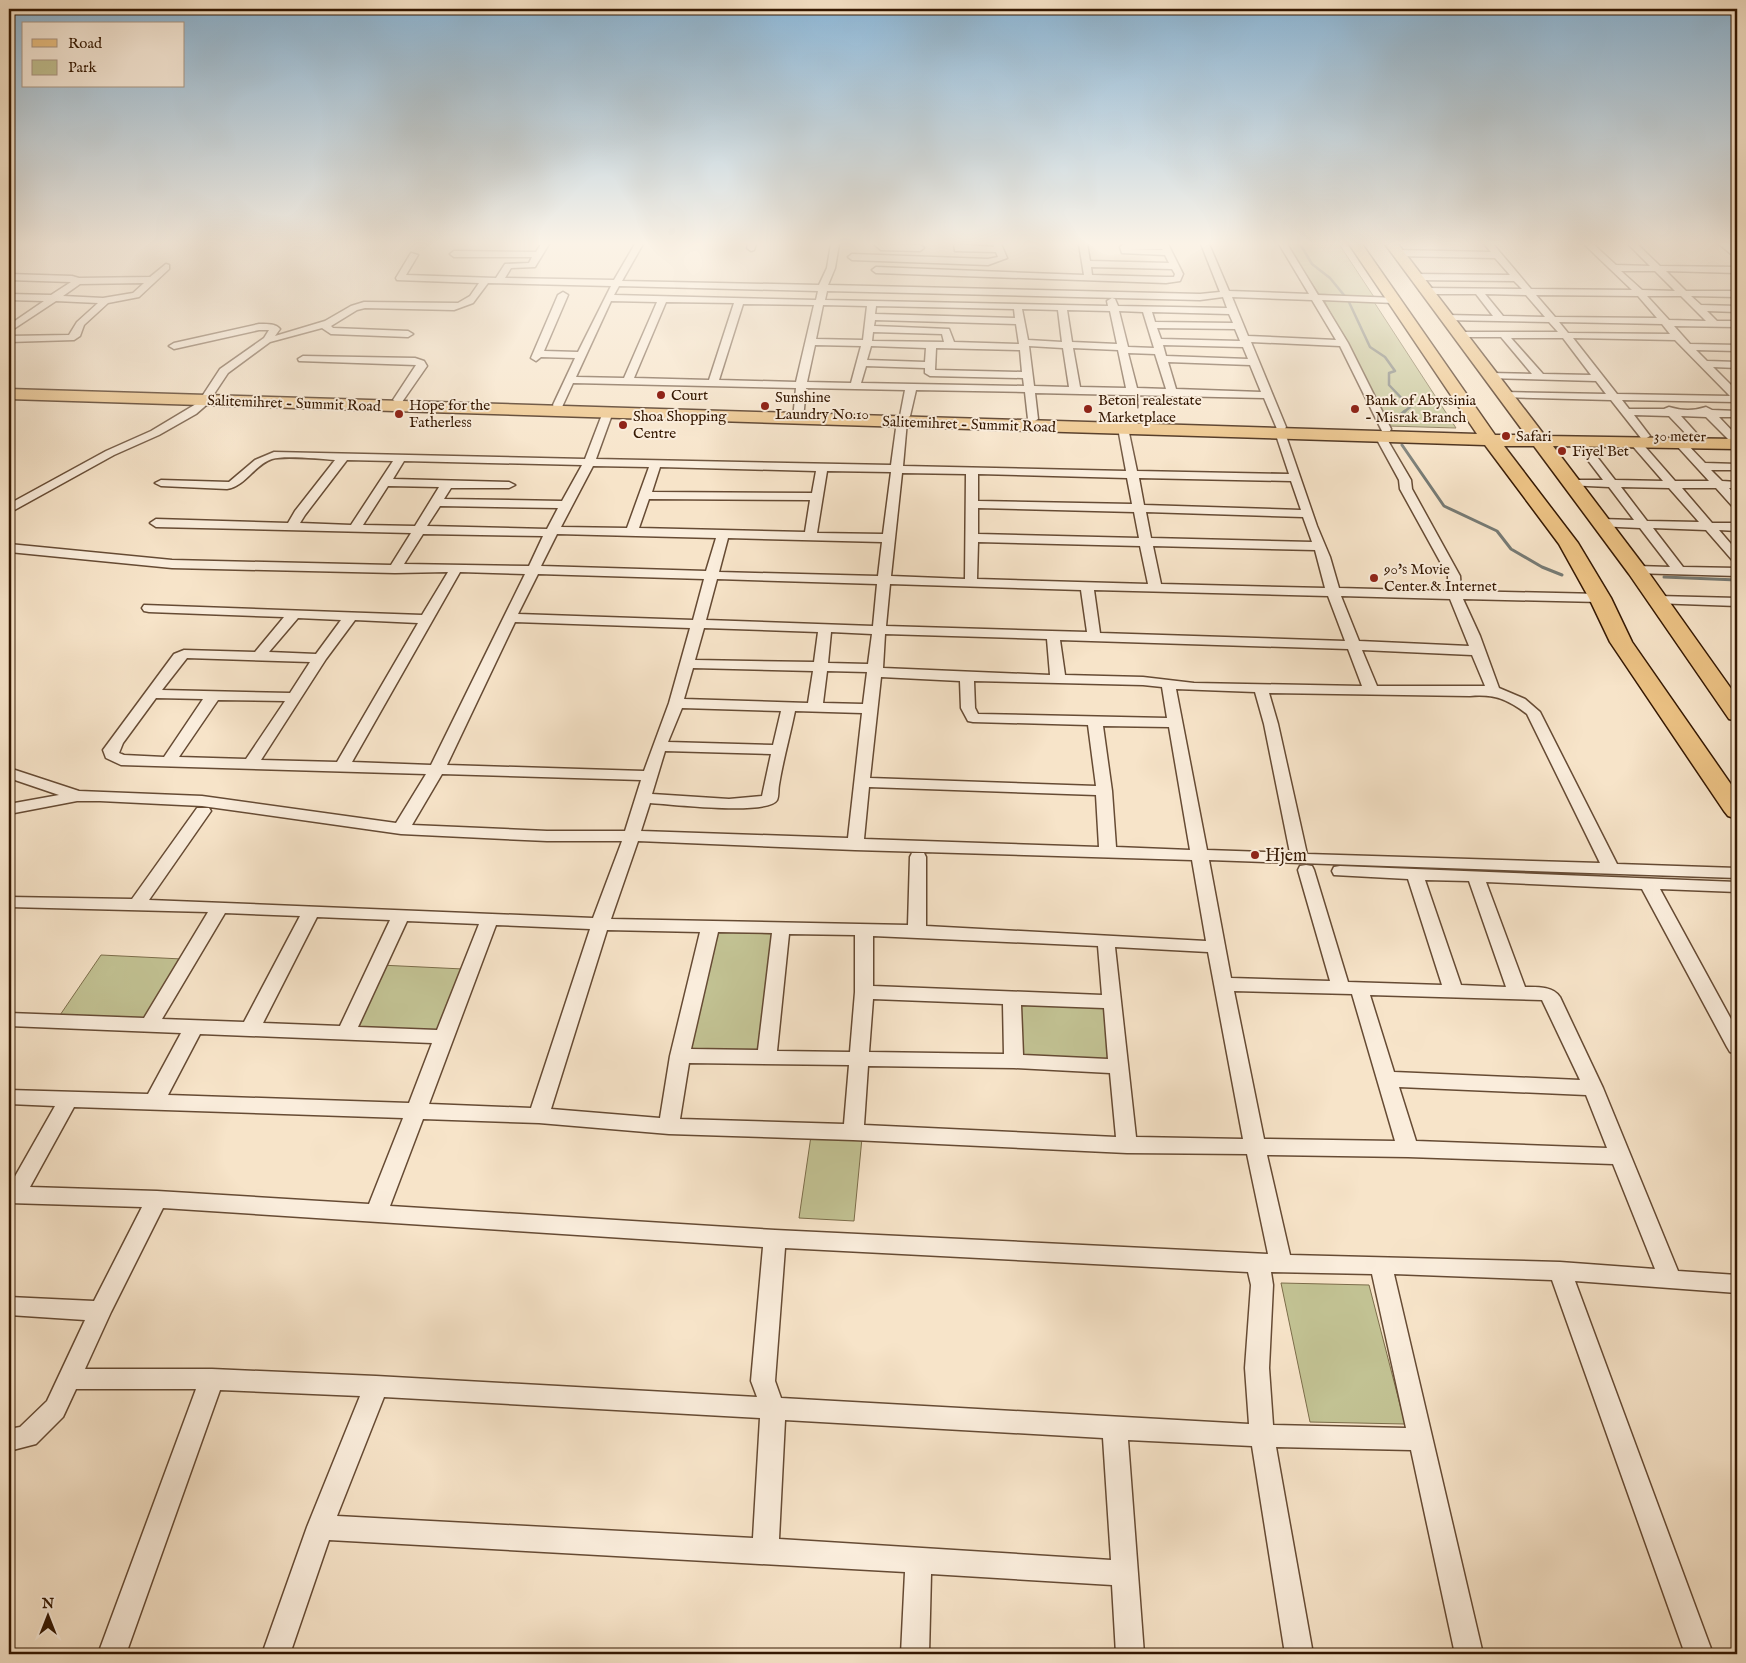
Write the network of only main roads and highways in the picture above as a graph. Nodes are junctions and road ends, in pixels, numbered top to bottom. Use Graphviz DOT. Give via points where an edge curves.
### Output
graph roads {
  1 [pos="1409,322"];
  2 [pos="1450,322"];
  3 [pos="9,388"];
  4 [pos="68,393"];
  5 [pos="9,394"];
  6 [pos="211,398"];
  7 [pos="798,416"];
  8 [pos="904,418"];
  9 [pos="1286,429"];
  10 [pos="1383,432"];
  11 [pos="1487,436"];
  12 [pos="1535,437"];
  13 [pos="1640,440"];
  14 [pos="1736,440"];
  15 [pos="1737,714"];
  16 [pos="1737,811"];
  1 -- 11 [label="main road"];
  2 -- 12 [label="main road"];
  3 -- 4 [label="main road"];
  4 -- 5 [label="main road"];
  4 -- 6 [label="main road, Salitemihret - Summit Road"];
  6 -- 7 [label="main road, Salitemihret - Summit Road"];
  6 -- 7 [label="main road" via="398,400"];
  7 -- 8 [label="main road, Salitemihret - Summit Road"];
  8 -- 9 [label="main road" via="1033,419"];
  8 -- 9 [label="main road, Salitemihret - Summit Road" via="1123,428"];
  9 -- 10 [label="main road, Salitemihret - Summit Road"];
  9 -- 10 [label="main road, Salitemihret - Summit Road"];
  10 -- 11 [label="main road, Salitemihret - Summit Road"];
  11 -- 12 [label="main road"];
  11 -- 16 [label="main road" via="1568,544 1621,642"];
  12 -- 13 [label="main road, 30 meter"];
  12 -- 13 [label="main road, 30 meter" via="1580,442"];
  12 -- 15 [label="main road" via="1637,570"];
  13 -- 14 [label="main road, 30 meter"];
}
